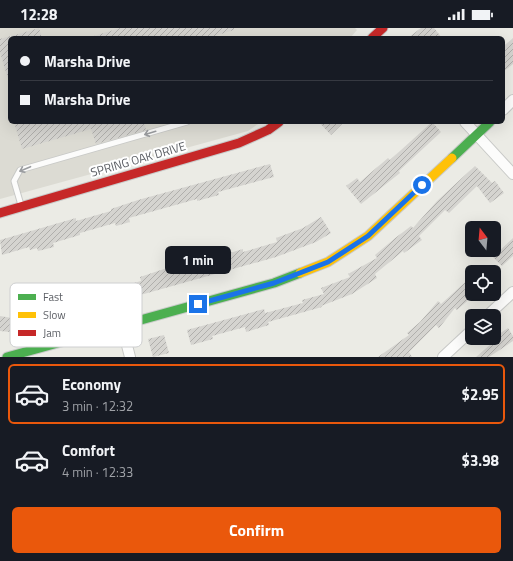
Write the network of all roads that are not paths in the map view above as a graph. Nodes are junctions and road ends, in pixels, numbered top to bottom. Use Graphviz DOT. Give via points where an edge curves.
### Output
graph roads {
  1 [pos="513,100"];
  2 [pos="505,108"];
  3 [pos="180,124"];
  4 [pos="277,124"];
  5 [pos="466,124"];
  6 [pos="488,124"];
  7 [pos="476,134"];
  8 [pos="513,174"];
  9 [pos="21,207"];
  10 [pos="0,213"];
  11 [pos="513,292"];
  12 [pos="495,309"];
  13 [pos="142,320"];
  14 [pos="465,337"];
  15 [pos="34,347"];
  16 [pos="127,347"];
  17 [pos="5,354"];
  18 [pos="130,357"];
  19 [pos="443,357"];
  1 -- 2 [label="street"];
  3 -- 9 [label="lane, one-way" via="20,170 14,181"];
  4 -- 9 [label="street, SPRING OAK DRIVE" via="244,141"];
  5 -- 7 [label="street"];
  6 -- 7 [label="street"];
  7 -- 8 [label="street"];
  7 -- 13 [label="street" via="368,236 328,262 274,283"];
  9 -- 10 [label="street, SPRING OAK DRIVE"];
  11 -- 12 [label="street"];
  14 -- 19 [label="street"];
  15 -- 17 [label="street"];
  16 -- 18 [label="street"];
}
